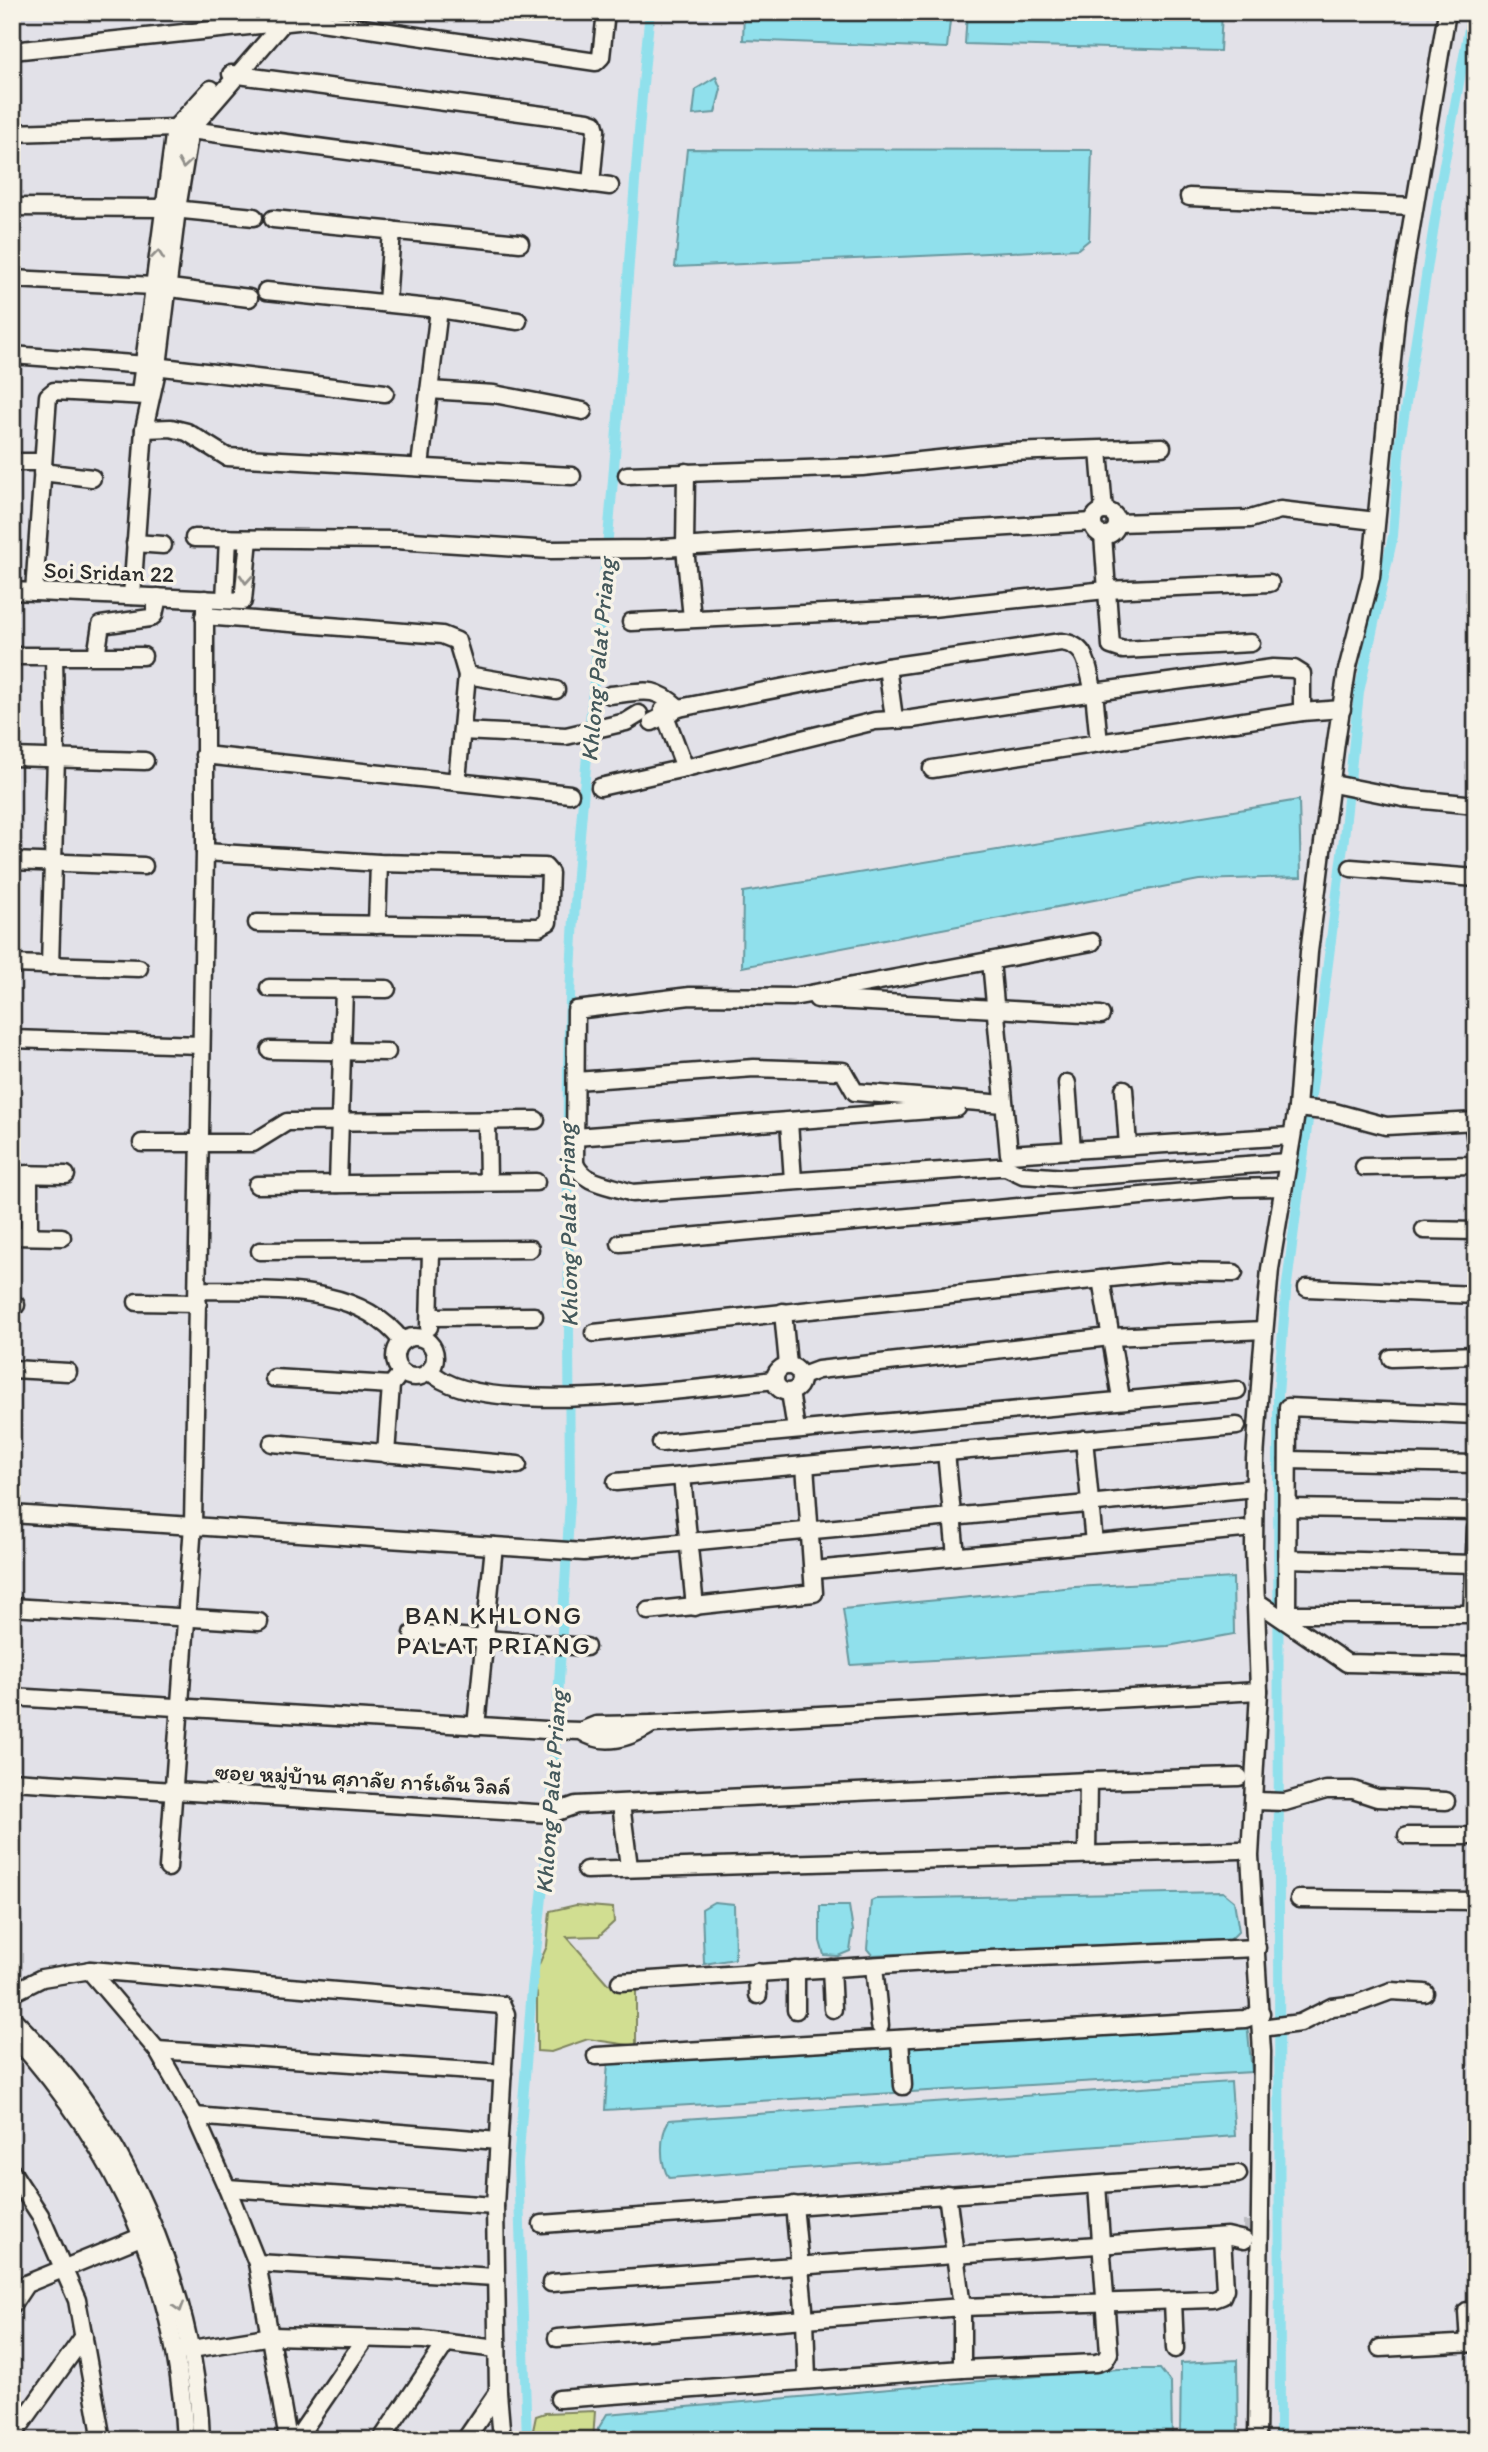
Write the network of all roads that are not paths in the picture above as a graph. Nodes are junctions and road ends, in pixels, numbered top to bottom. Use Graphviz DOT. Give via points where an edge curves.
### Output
graph roads {
  1 [pos="606,12"];
  2 [pos="1447,12"];
  3 [pos="281,17"];
  4 [pos="12,51"];
  5 [pos="231,74"];
  6 [pos="183,129"];
  7 [pos="12,134"];
  8 [pos="591,184"];
  9 [pos="610,186"];
  10 [pos="1189,197"];
  11 [pos="12,206"];
  12 [pos="1413,206"];
  13 [pos="170,208"];
  14 [pos="254,217"];
  15 [pos="272,219"];
  16 [pos="392,230"];
  17 [pos="520,243"];
  18 [pos="12,279"];
  19 [pos="161,287"];
  20 [pos="266,291"];
  21 [pos="249,298"];
  22 [pos="387,303"];
  23 [pos="439,309"];
  24 [pos="518,321"];
  25 [pos="12,355"];
  26 [pos="152,365"];
  27 [pos="429,390"];
  28 [pos="385,393"];
  29 [pos="144,396"];
  30 [pos="583,411"];
  31 [pos="144,429"];
  32 [pos="1162,447"];
  33 [pos="1099,450"];
  34 [pos="12,462"];
  35 [pos="420,466"];
  36 [pos="43,468"];
  37 [pos="685,472"];
  38 [pos="627,475"];
  39 [pos="572,476"];
  40 [pos="92,478"];
  41 [pos="1376,521"];
  42 [pos="1100,523"];
  43 [pos="194,538"];
  44 [pos="228,538"];
  45 [pos="249,538"];
  46 [pos="135,543"];
  47 [pos="163,545"];
  48 [pos="684,548"];
  49 [pos="1270,583"];
  50 [pos="1107,590"];
  51 [pos="12,591"];
  52 [pos="34,592"];
  53 [pos="132,596"];
  54 [pos="158,597"];
  55 [pos="205,599"];
  56 [pos="225,600"];
  57 [pos="204,616"];
  58 [pos="692,618"];
  59 [pos="631,622"];
  60 [pos="1251,643"];
  61 [pos="97,650"];
  62 [pos="12,656"];
  63 [pos="143,656"];
  64 [pos="54,657"];
  65 [pos="887,667"];
  66 [pos="467,676"];
  67 [pos="556,690"];
  68 [pos="1094,692"];
  69 [pos="610,695"];
  70 [pos="1342,709"];
  71 [pos="1302,712"];
  72 [pos="654,715"];
  73 [pos="894,718"];
  74 [pos="462,731"];
  75 [pos="1099,743"];
  76 [pos="204,755"];
  77 [pos="12,757"];
  78 [pos="56,757"];
  79 [pos="145,761"];
  80 [pos="685,768"];
  81 [pos="932,769"];
  82 [pos="457,780"];
  83 [pos="1333,784"];
  84 [pos="600,787"];
  85 [pos="570,794"];
  86 [pos="1476,806"];
  87 [pos="205,852"];
  88 [pos="12,861"];
  89 [pos="54,862"];
  90 [pos="379,863"];
  91 [pos="144,866"];
  92 [pos="1351,868"];
  93 [pos="1476,878"];
  94 [pos="257,923"];
  95 [pos="377,925"];
  96 [pos="1092,942"];
  97 [pos="991,961"];
  98 [pos="12,964"];
  99 [pos="50,966"];
  100 [pos="139,968"];
  101 [pos="269,988"];
  102 [pos="344,989"];
  103 [pos="387,989"];
  104 [pos="793,998"];
  105 [pos="996,1011"];
  106 [pos="1101,1015"];
  107 [pos="12,1039"];
  108 [pos="201,1045"];
  109 [pos="270,1050"];
  110 [pos="341,1052"];
  111 [pos="387,1052"];
  112 [pos="576,1081"];
  113 [pos="1067,1083"];
  114 [pos="1124,1089"];
  115 [pos="1004,1104"];
  116 [pos="1302,1109"];
  117 [pos="536,1120"];
  118 [pos="339,1121"];
  119 [pos="487,1121"];
  120 [pos="1475,1121"];
  121 [pos="789,1122"];
  122 [pos="1291,1136"];
  123 [pos="575,1138"];
  124 [pos="142,1143"];
  125 [pos="1476,1143"];
  126 [pos="201,1145"];
  127 [pos="1128,1146"];
  128 [pos="1072,1150"];
  129 [pos="1287,1162"];
  130 [pos="1476,1165"];
  131 [pos="1364,1167"];
  132 [pos="12,1174"];
  133 [pos="29,1174"];
  134 [pos="66,1175"];
  135 [pos="793,1181"];
  136 [pos="488,1182"];
  137 [pos="536,1182"];
  138 [pos="338,1184"];
  139 [pos="257,1185"];
  140 [pos="1283,1187"];
  141 [pos="1424,1230"];
  142 [pos="1476,1231"];
  143 [pos="20,1236"];
  144 [pos="62,1237"];
  145 [pos="620,1243"];
  146 [pos="530,1249"];
  147 [pos="260,1251"];
  148 [pos="430,1252"];
  149 [pos="1234,1273"];
  150 [pos="1101,1279"];
  151 [pos="1307,1288"];
  152 [pos="1476,1295"];
  153 [pos="198,1297"];
  154 [pos="137,1302"];
  155 [pos="783,1312"];
  156 [pos="534,1316"];
  157 [pos="432,1317"];
  158 [pos="1264,1330"];
  159 [pos="594,1333"];
  160 [pos="1110,1337"];
  161 [pos="425,1339"];
  162 [pos="402,1341"];
  163 [pos="1476,1355"];
  164 [pos="1391,1358"];
  165 [pos="788,1365"];
  166 [pos="12,1369"];
  167 [pos="430,1371"];
  168 [pos="68,1372"];
  169 [pos="402,1372"];
  170 [pos="802,1376"];
  171 [pos="274,1377"];
  172 [pos="775,1380"];
  173 [pos="391,1385"];
  174 [pos="1237,1390"];
  175 [pos="790,1392"];
  176 [pos="1121,1398"];
  177 [pos="1476,1415"];
  178 [pos="1237,1426"];
  179 [pos="796,1430"];
  180 [pos="1084,1439"];
  181 [pos="272,1443"];
  182 [pos="661,1443"];
  183 [pos="946,1452"];
  184 [pos="386,1454"];
  185 [pos="1288,1460"];
  186 [pos="1476,1464"];
  187 [pos="518,1465"];
  188 [pos="805,1465"];
  189 [pos="682,1477"];
  190 [pos="616,1482"];
  191 [pos="1255,1488"];
  192 [pos="1090,1503"];
  193 [pos="1287,1508"];
  194 [pos="1476,1511"];
  195 [pos="12,1514"];
  196 [pos="951,1518"];
  197 [pos="193,1525"];
  198 [pos="1242,1529"];
  199 [pos="1476,1529"];
  200 [pos="810,1530"];
  201 [pos="689,1542"];
  202 [pos="1094,1543"];
  203 [pos="494,1546"];
  204 [pos="956,1556"];
  205 [pos="1287,1559"];
  206 [pos="1475,1559"];
  207 [pos="814,1570"];
  208 [pos="1256,1601"];
  209 [pos="12,1607"];
  210 [pos="695,1607"];
  211 [pos="648,1611"];
  212 [pos="1474,1614"];
  213 [pos="184,1618"];
  214 [pos="260,1622"];
  215 [pos="413,1633"];
  216 [pos="485,1638"];
  217 [pos="580,1646"];
  218 [pos="1476,1667"];
  219 [pos="1259,1691"];
  220 [pos="12,1697"];
  221 [pos="178,1706"];
  222 [pos="476,1726"];
  223 [pos="1239,1777"];
  224 [pos="12,1781"];
  225 [pos="1088,1781"];
  226 [pos="172,1791"];
  227 [pos="1446,1801"];
  228 [pos="1265,1802"];
  229 [pos="621,1804"];
  230 [pos="1407,1836"];
  231 [pos="1476,1836"];
  232 [pos="1240,1850"];
  233 [pos="1087,1854"];
  234 [pos="629,1867"];
  235 [pos="167,1868"];
  236 [pos="586,1870"];
  237 [pos="1299,1899"];
  238 [pos="1476,1901"];
  239 [pos="1257,1948"];
  240 [pos="874,1966"];
  241 [pos="831,1968"];
  242 [pos="89,1970"];
  243 [pos="796,1970"];
  244 [pos="757,1972"];
  245 [pos="620,1982"];
  246 [pos="12,1993"];
  247 [pos="1424,1993"];
  248 [pos="758,1995"];
  249 [pos="833,2009"];
  250 [pos="796,2010"];
  251 [pos="12,2018"];
  252 [pos="1270,2023"];
  253 [pos="880,2026"];
  254 [pos="12,2034"];
  255 [pos="900,2039"];
  256 [pos="157,2050"];
  257 [pos="596,2056"];
  258 [pos="503,2073"];
  259 [pos="903,2086"];
  260 [pos="195,2116"];
  261 [pos="498,2141"];
  262 [pos="1238,2174"];
  263 [pos="14,2180"];
  264 [pos="1097,2185"];
  265 [pos="227,2188"];
  266 [pos="947,2194"];
  267 [pos="794,2205"];
  268 [pos="495,2206"];
  269 [pos="542,2224"];
  270 [pos="1252,2234"];
  271 [pos="143,2236"];
  272 [pos="1225,2236"];
  273 [pos="1103,2244"];
  274 [pos="955,2252"];
  275 [pos="257,2263"];
  276 [pos="800,2264"];
  277 [pos="62,2267"];
  278 [pos="495,2277"];
  279 [pos="551,2283"];
  280 [pos="1173,2301"];
  281 [pos="12,2305"];
  282 [pos="1106,2305"];
  283 [pos="962,2307"];
  284 [pos="1467,2311"];
  285 [pos="805,2319"];
  286 [pos="84,2336"];
  287 [pos="272,2336"];
  288 [pos="557,2338"];
  289 [pos="365,2339"];
  290 [pos="446,2343"];
  291 [pos="1472,2343"];
  292 [pos="1380,2347"];
  293 [pos="497,2349"];
  294 [pos="1175,2349"];
  295 [pos="183,2350"];
  296 [pos="962,2368"];
  297 [pos="807,2380"];
  298 [pos="498,2392"];
  299 [pos="559,2399"];
  300 [pos="12,2437"];
  301 [pos="102,2440"];
  302 [pos="185,2440"];
  303 [pos="201,2440"];
  304 [pos="288,2440"];
  305 [pos="296,2440"];
  306 [pos="381,2440"];
  307 [pos="465,2440"];
  308 [pos="502,2440"];
  309 [pos="1256,2440"];
  1 -- 3 [label="street" via="601,57 596,62"];
  2 -- 12 [label="street"];
  3 -- 4 [label="street"];
  3 -- 5 [label="street"];
  5 -- 6 [label="street"];
  5 -- 8 [label="street" via="588,121 596,130"];
  6 -- 7 [label="street"];
  6 -- 8 [label="street"];
  6 -- 13 [label="street"];
  8 -- 9 [label="street"];
  10 -- 12 [label="street"];
  11 -- 13 [label="street"];
  12 -- 41 [label="street" via="1396,318"];
  13 -- 14 [label="street"];
  13 -- 19 [label="street"];
  15 -- 16 [label="street"];
  16 -- 17 [label="street"];
  16 -- 22 [label="street"];
  18 -- 19 [label="street"];
  19 -- 21 [label="street"];
  19 -- 26 [label="street"];
  20 -- 22 [label="street"];
  22 -- 23 [label="street"];
  23 -- 24 [label="street"];
  23 -- 27 [label="street"];
  25 -- 26 [label="street"];
  26 -- 28 [label="street"];
  26 -- 29 [label="street"];
  27 -- 30 [label="street" via="494,394"];
  27 -- 35 [label="street"];
  29 -- 31 [label="street"];
  29 -- 36 [label="street" via="50,393"];
  31 -- 35 [label="street" via="187,432 226,457"];
  31 -- 46 [label="street"];
  32 -- 33 [label="street"];
  33 -- 37 [label="street" via="1006,452 862,467"];
  33 -- 42 [label="street"];
  34 -- 36 [label="street"];
  35 -- 39 [label="street"];
  36 -- 40 [label="street"];
  36 -- 52 [label="street"];
  37 -- 38 [label="street"];
  37 -- 48 [label="street"];
  41 -- 42 [label="street" via="1280,510 1250,519 1117,523 1113,533"];
  41 -- 70 [label="street" via="1371,577"];
  42 -- 48 [label="street"];
  42 -- 50 [label="street"];
  43 -- 44 [label="street"];
  44 -- 45 [label="street"];
  44 -- 56 [label="street"];
  45 -- 48 [label="street" via="396,540 551,550"];
  45 -- 56 [label="street, one-way" via="244,599"];
  46 -- 47 [label="street"];
  46 -- 53 [label="street"];
  48 -- 58 [label="street"];
  49 -- 50 [label="street"];
  50 -- 58 [label="street" via="932,608"];
  50 -- 60 [label="street" via="1109,641 1115,649"];
  51 -- 52 [label="street, Soi Sridan 22"];
  52 -- 53 [label="street, Soi Sridan 22"];
  53 -- 54 [label="street, Soi Sridan 22"];
  54 -- 55 [label="street, Soi Sridan 22"];
  54 -- 61 [label="street" via="150,618 101,625"];
  55 -- 56 [label="street, Soi Sridan 22"];
  55 -- 57 [label="street"];
  57 -- 66 [label="street" via="442,635 457,642"];
  57 -- 76 [label="street"];
  58 -- 59 [label="street"];
  62 -- 64 [label="street"];
  63 -- 64 [label="street"];
  64 -- 78 [label="street"];
  65 -- 68 [label="street" via="1074,643 1082,650"];
  65 -- 72 [label="street"];
  65 -- 73 [label="street"];
  66 -- 67 [label="street"];
  66 -- 74 [label="street"];
  68 -- 71 [label="street" via="1294,669 1301,674"];
  68 -- 73 [label="street"];
  68 -- 75 [label="street"];
  69 -- 72 [label="street" via="662,693"];
  70 -- 71 [label="street"];
  70 -- 83 [label="street"];
  71 -- 75 [label="street"];
  72 -- 74 [label="street" via="566,736"];
  72 -- 80 [label="street"];
  73 -- 80 [label="street"];
  74 -- 82 [label="street"];
  75 -- 81 [label="street"];
  76 -- 82 [label="street"];
  76 -- 87 [label="street"];
  77 -- 78 [label="street"];
  78 -- 79 [label="street"];
  78 -- 89 [label="street"];
  80 -- 84 [label="street"];
  82 -- 85 [label="street"];
  83 -- 86 [label="street"];
  83 -- 116 [label="street" via="1309,952"];
  87 -- 90 [label="street"];
  87 -- 108 [label="street"];
  88 -- 89 [label="street"];
  89 -- 91 [label="street"];
  89 -- 99 [label="street"];
  90 -- 95 [label="street"];
  90 -- 95 [label="street" via="545,867 550,873 545,926"];
  92 -- 93 [label="street"];
  94 -- 95 [label="street"];
  96 -- 97 [label="street"];
  97 -- 104 [label="street"];
  97 -- 105 [label="street"];
  98 -- 99 [label="street"];
  99 -- 100 [label="street"];
  101 -- 102 [label="street"];
  102 -- 103 [label="street"];
  102 -- 110 [label="street"];
  104 -- 105 [label="street"];
  104 -- 112 [label="street" via="690,996 576,1010"];
  105 -- 106 [label="street"];
  105 -- 115 [label="street"];
  107 -- 108 [label="street"];
  108 -- 126 [label="street"];
  109 -- 110 [label="street"];
  110 -- 111 [label="street"];
  110 -- 118 [label="street"];
  112 -- 115 [label="street" via="754,1068 843,1071 855,1092"];
  112 -- 123 [label="street"];
  113 -- 128 [label="street"];
  114 -- 127 [label="street"];
  115 -- 121 [label="street"];
  115 -- 128 [label="street" via="1009,1154"];
  116 -- 120 [label="street" via="1386,1126"];
  116 -- 122 [label="street"];
  117 -- 119 [label="street"];
  118 -- 119 [label="street"];
  118 -- 126 [label="street" via="287,1122 253,1143"];
  118 -- 138 [label="street"];
  119 -- 136 [label="street"];
  120 -- 125 [label="street"];
  121 -- 123 [label="street"];
  121 -- 135 [label="street"];
  122 -- 127 [label="street"];
  122 -- 129 [label="street"];
  123 -- 135 [label="street" via="578,1173 632,1193"];
  124 -- 126 [label="street"];
  126 -- 153 [label="street"];
  127 -- 128 [label="street"];
  129 -- 135 [label="street" via="1067,1178 1023,1175 998,1167"];
  129 -- 140 [label="street"];
  130 -- 131 [label="street"];
  132 -- 133 [label="street"];
  133 -- 134 [label="street"];
  133 -- 143 [label="street"];
  136 -- 137 [label="street"];
  136 -- 138 [label="street"];
  138 -- 139 [label="street"];
  140 -- 145 [label="street"];
  140 -- 158 [label="street"];
  141 -- 142 [label="street"];
  143 -- 144 [label="street"];
  146 -- 148 [label="street"];
  147 -- 148 [label="street"];
  148 -- 157 [label="street"];
  149 -- 150 [label="street" via="1168,1272"];
  150 -- 155 [label="street"];
  150 -- 160 [label="street"];
  151 -- 152 [label="street"];
  153 -- 154 [label="street"];
  153 -- 162 [label="street" via="295,1294 354,1303 374,1312"];
  153 -- 197 [label="street"];
  155 -- 159 [label="street"];
  155 -- 165 [label="street"];
  156 -- 157 [label="street"];
  157 -- 161 [label="street"];
  158 -- 160 [label="street"];
  158 -- 191 [label="street"];
  160 -- 170 [label="street" via="818,1370"];
  160 -- 176 [label="street"];
  161 -- 162 [label="street"];
  161 -- 167 [label="street" via="434,1348"];
  162 -- 169 [label="street" via="395,1356"];
  163 -- 164 [label="street"];
  165 -- 170 [label="street"];
  165 -- 172 [label="street" via="778,1370"];
  166 -- 168 [label="street"];
  167 -- 169 [label="street" via="416,1377"];
  167 -- 172 [label="street" via="444,1384 471,1391 552,1399"];
  169 -- 173 [label="street"];
  170 -- 175 [label="street" via="797,1389"];
  171 -- 173 [label="street"];
  172 -- 175 [label="street" via="780,1390"];
  173 -- 184 [label="street"];
  174 -- 176 [label="street"];
  175 -- 179 [label="street"];
  176 -- 179 [label="street"];
  177 -- 185 [label="street" via="1288,1407"];
  178 -- 180 [label="street"];
  179 -- 182 [label="street"];
  180 -- 183 [label="street"];
  180 -- 192 [label="street"];
  181 -- 184 [label="street"];
  183 -- 188 [label="street"];
  183 -- 196 [label="street"];
  184 -- 187 [label="street"];
  185 -- 186 [label="street"];
  185 -- 193 [label="street"];
  188 -- 189 [label="street"];
  188 -- 200 [label="street"];
  189 -- 190 [label="street"];
  189 -- 201 [label="street"];
  191 -- 192 [label="street"];
  191 -- 208 [label="street"];
  192 -- 196 [label="street"];
  192 -- 202 [label="street"];
  193 -- 194 [label="street"];
  193 -- 205 [label="street"];
  195 -- 197 [label="street"];
  196 -- 200 [label="street"];
  196 -- 204 [label="street"];
  197 -- 203 [label="street"];
  197 -- 213 [label="street"];
  198 -- 202 [label="street"];
  199 -- 206 [label="street"];
  200 -- 201 [label="street"];
  200 -- 207 [label="street"];
  201 -- 203 [label="street" via="584,1552"];
  201 -- 210 [label="street"];
  202 -- 204 [label="street"];
  203 -- 216 [label="street"];
  204 -- 207 [label="street"];
  205 -- 206 [label="street"];
  205 -- 212 [label="street" via="1287,1614"];
  206 -- 212 [label="street"];
  207 -- 210 [label="street" via="816,1590 810,1596"];
  208 -- 218 [label="street" via="1347,1663"];
  208 -- 219 [label="street"];
  209 -- 213 [label="street"];
  210 -- 211 [label="street"];
  213 -- 214 [label="street"];
  213 -- 221 [label="street"];
  215 -- 216 [label="street"];
  216 -- 217 [label="street"];
  216 -- 222 [label="street"];
  219 -- 222 [label="street" via="596,1725 577,1731"];
  219 -- 228 [label="street"];
  220 -- 221 [label="street"];
  221 -- 222 [label="street"];
  221 -- 226 [label="street"];
  223 -- 225 [label="street"];
  224 -- 226 [label="street, ซอย หมู่บ้าน ศุภาลัย การ์เด้น วิลล์"];
  225 -- 229 [label="street"];
  225 -- 233 [label="street"];
  226 -- 229 [label="street, ซอย หมู่บ้าน ศุภาลัย การ์เด้น วิลล์" via="551,1814 576,1805"];
  226 -- 235 [label="street"];
  227 -- 228 [label="street" via="1326,1790"];
  228 -- 239 [label="street" via="1251,1856"];
  229 -- 234 [label="street"];
  230 -- 231 [label="street"];
  232 -- 233 [label="street"];
  233 -- 234 [label="street"];
  234 -- 236 [label="street"];
  237 -- 238 [label="street"];
  239 -- 240 [label="street"];
  239 -- 252 [label="street"];
  240 -- 241 [label="street"];
  240 -- 253 [label="street"];
  241 -- 243 [label="street"];
  241 -- 249 [label="street"];
  242 -- 246 [label="street" via="42,1978"];
  242 -- 256 [label="street"];
  242 -- 258 [label="street" via="502,2005 506,2014"];
  243 -- 244 [label="street"];
  243 -- 250 [label="street"];
  244 -- 245 [label="street"];
  244 -- 248 [label="street"];
  247 -- 252 [label="street" via="1379,1994 1356,2004 1332,2007 1311,2020"];
  251 -- 295 [label="street, one-way" via="80,2095 111,2143 155,2235 181,2313"];
  252 -- 255 [label="street" via="1245,2019"];
  252 -- 270 [label="street"];
  254 -- 271 [label="street" via="101,2148"];
  255 -- 257 [label="street"];
  255 -- 259 [label="street"];
  256 -- 258 [label="street"];
  256 -- 260 [label="street"];
  258 -- 261 [label="street"];
  260 -- 261 [label="street"];
  260 -- 265 [label="street"];
  261 -- 268 [label="street"];
  262 -- 264 [label="street"];
  263 -- 277 [label="street" via="40,2216"];
  264 -- 266 [label="street"];
  264 -- 273 [label="street"];
  265 -- 268 [label="street"];
  265 -- 275 [label="street"];
  266 -- 267 [label="street"];
  266 -- 274 [label="street"];
  267 -- 269 [label="street"];
  267 -- 276 [label="street"];
  268 -- 278 [label="street"];
  270 -- 272 [label="street"];
  270 -- 309 [label="street"];
  271 -- 277 [label="street"];
  271 -- 295 [label="street"];
  272 -- 273 [label="street"];
  272 -- 280 [label="street" via="1222,2296"];
  273 -- 274 [label="street"];
  273 -- 282 [label="street"];
  274 -- 276 [label="street"];
  274 -- 283 [label="street"];
  275 -- 278 [label="street"];
  275 -- 287 [label="street"];
  276 -- 279 [label="street"];
  276 -- 285 [label="street"];
  277 -- 281 [label="street" via="26,2284"];
  277 -- 286 [label="street" via="77,2300"];
  278 -- 293 [label="street"];
  280 -- 282 [label="street"];
  280 -- 294 [label="street"];
  282 -- 283 [label="street"];
  282 -- 296 [label="street" via="1109,2353 1105,2360"];
  283 -- 285 [label="street"];
  283 -- 296 [label="street"];
  284 -- 291 [label="street"];
  285 -- 288 [label="street"];
  285 -- 297 [label="street"];
  286 -- 300 [label="street"];
  286 -- 301 [label="street"];
  287 -- 289 [label="street"];
  287 -- 295 [label="street"];
  287 -- 304 [label="street"];
  289 -- 290 [label="street"];
  289 -- 305 [label="street"];
  290 -- 293 [label="street"];
  290 -- 306 [label="street"];
  291 -- 292 [label="street"];
  293 -- 298 [label="street"];
  295 -- 302 [label="street"];
  295 -- 303 [label="street"];
  296 -- 297 [label="street"];
  297 -- 299 [label="street"];
  298 -- 307 [label="street"];
  298 -- 308 [label="street"];
}
